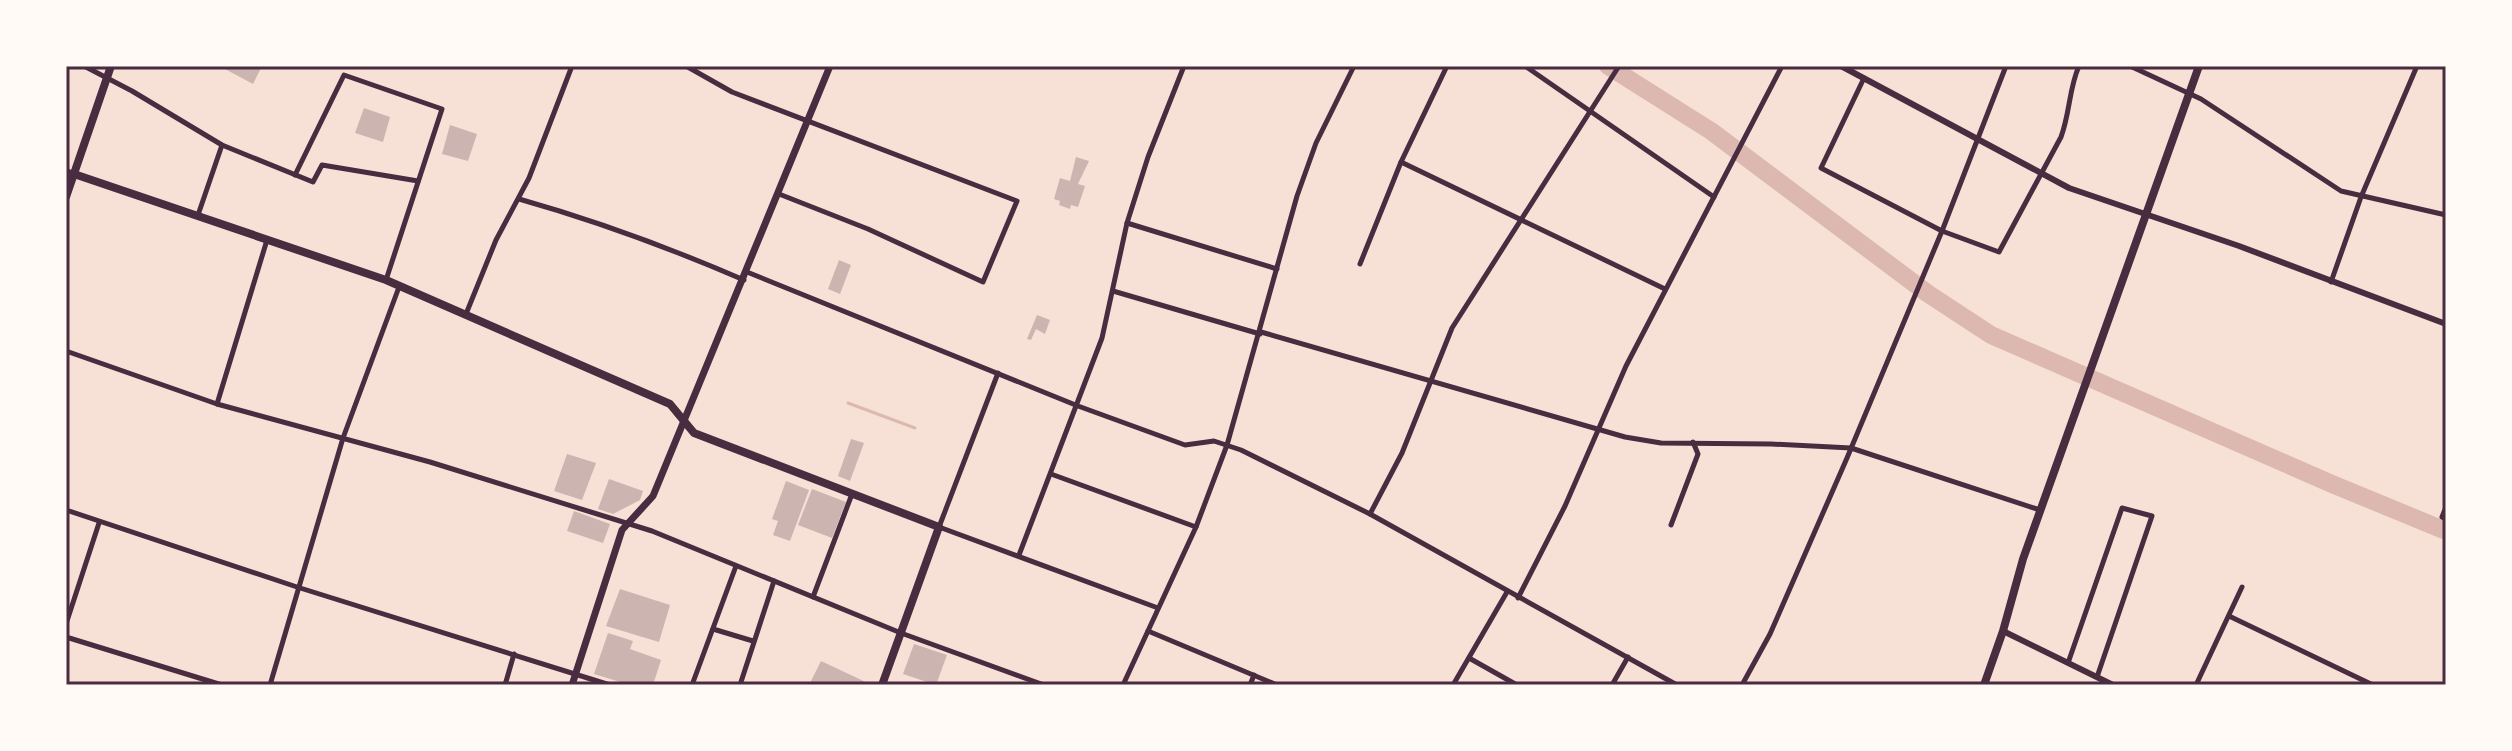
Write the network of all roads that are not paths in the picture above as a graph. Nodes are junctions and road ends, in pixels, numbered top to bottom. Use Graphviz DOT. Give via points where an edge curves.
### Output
graph roads {
  1 [pos="84,66"];
  2 [pos="111,66"];
  3 [pos="572,66"];
  4 [pos="830,66"];
  5 [pos="1184,66"];
  6 [pos="1354,66"];
  7 [pos="1447,66"];
  8 [pos="1525,66"];
  9 [pos="1619,66"];
  10 [pos="1782,66"];
  11 [pos="1841,66"];
  12 [pos="2006,66"];
  13 [pos="2079,66"];
  14 [pos="2130,66"];
  15 [pos="2199,66"];
  16 [pos="2417,66"];
  17 [pos="691,67"];
  18 [pos="107,78"];
  19 [pos="1864,78"];
  20 [pos="2189,93"];
  21 [pos="1591,111"];
  22 [pos="808,121"];
  23 [pos="1977,139"];
  24 [pos="222,145"];
  25 [pos="1401,162"];
  26 [pos="70,172"];
  27 [pos="2042,173"];
  28 [pos="295,175"];
  29 [pos="418,181"];
  30 [pos="779,194"];
  31 [pos="66,197"];
  32 [pos="1714,197"];
  33 [pos="2361,197"];
  34 [pos="519,199"];
  35 [pos="2148,214"];
  36 [pos="198,215"];
  37 [pos="2446,215"];
  38 [pos="1521,221"];
  39 [pos="1127,223"];
  40 [pos="1942,231"];
  41 [pos="267,239"];
  42 [pos="1360,264"];
  43 [pos="1277,269"];
  44 [pos="746,276"];
  45 [pos="386,280"];
  46 [pos="2331,282"];
  47 [pos="400,286"];
  48 [pos="1665,289"];
  49 [pos="1113,291"];
  50 [pos="466,314"];
  51 [pos="2446,324"];
  52 [pos="1260,333"];
  53 [pos="66,351"];
  54 [pos="998,373"];
  55 [pos="1431,381"];
  56 [pos="217,404"];
  57 [pos="1078,406"];
  58 [pos="683,422"];
  59 [pos="1599,430"];
  60 [pos="343,438"];
  61 [pos="1693,442"];
  62 [pos="1227,445"];
  63 [pos="1851,448"];
  64 [pos="1051,474"];
  65 [pos="852,493"];
  66 [pos="2446,507"];
  67 [pos="66,510"];
  68 [pos="2040,510"];
  69 [pos="1370,514"];
  70 [pos="2446,519"];
  71 [pos="99,523"];
  72 [pos="627,524"];
  73 [pos="1671,525"];
  74 [pos="939,527"];
  75 [pos="1196,527"];
  76 [pos="1019,555"];
  77 [pos="736,566"];
  78 [pos="774,581"];
  79 [pos="297,587"];
  80 [pos="2242,587"];
  81 [pos="1507,592"];
  82 [pos="813,597"];
  83 [pos="1518,598"];
  84 [pos="1158,608"];
  85 [pos="2229,616"];
  86 [pos="66,624"];
  87 [pos="713,629"];
  88 [pos="1148,631"];
  89 [pos="2003,631"];
  90 [pos="901,633"];
  91 [pos="66,637"];
  92 [pos="753,641"];
  93 [pos="514,654"];
  94 [pos="1628,657"];
  95 [pos="1469,658"];
  96 [pos="2068,663"];
  97 [pos="576,674"];
  98 [pos="1254,675"];
  99 [pos="2097,677"];
  100 [pos="222,685"];
  101 [pos="270,685"];
  102 [pos="505,685"];
  103 [pos="572,685"];
  104 [pos="610,685"];
  105 [pos="692,685"];
  106 [pos="740,685"];
  107 [pos="882,685"];
  108 [pos="1044,685"];
  109 [pos="1123,685"];
  110 [pos="1250,685"];
  111 [pos="1277,685"];
  112 [pos="1453,685"];
  113 [pos="1517,685"];
  114 [pos="1612,685"];
  115 [pos="1677,685"];
  116 [pos="1742,685"];
  117 [pos="1984,685"];
  118 [pos="2113,685"];
  119 [pos="2196,685"];
  120 [pos="2373,685"];
  1 -- 18 [label="street"];
  2 -- 18 [label="main road"];
  3 -- 34 [label="street"];
  4 -- 22 [label="main road"];
  5 -- 39 [label="street"];
  6 -- 43 [label="street" via="1311,156"];
  7 -- 25 [label="street"];
  8 -- 21 [label="street"];
  9 -- 21 [label="street"];
  10 -- 32 [label="street"];
  11 -- 19 [label="street"];
  12 -- 23 [label="street"];
  13 -- 27 [label="street" via="2068,120"];
  14 -- 20 [label="street"];
  15 -- 20 [label="main road"];
  16 -- 33 [label="street"];
  17 -- 22 [label="street" via="732,92"];
  18 -- 24 [label="street"];
  18 -- 26 [label="main road"];
  19 -- 23 [label="street"];
  19 -- 40 [label="street" via="1821,168"];
  20 -- 33 [label="street" via="2341,191"];
  20 -- 35 [label="main road"];
  21 -- 32 [label="street"];
  21 -- 38 [label="street"];
  22 -- 30 [label="main road"];
  22 -- 30 [label="street" via="1017,201 983,282"];
  23 -- 27 [label="street"];
  23 -- 40 [label="street"];
  24 -- 28 [label="street"];
  24 -- 36 [label="street"];
  25 -- 38 [label="street"];
  25 -- 42 [label="street"];
  26 -- 31 [label="main road"];
  26 -- 36 [label="main road"];
  27 -- 35 [label="street" via="2069,188"];
  27 -- 40 [label="street" via="1999,252"];
  28 -- 29 [label="street" via="313,182 322,165"];
  28 -- 29 [label="street" via="344,75 442,109"];
  29 -- 45 [label="street"];
  30 -- 44 [label="main road"];
  32 -- 48 [label="street"];
  33 -- 37 [label="street"];
  33 -- 46 [label="street"];
  34 -- 44 [label="street" via="600,222"];
  34 -- 50 [label="street"];
  35 -- 46 [label="street"];
  35 -- 68 [label="main road"];
  36 -- 41 [label="main road"];
  38 -- 48 [label="street"];
  38 -- 55 [label="street" via="1452,328"];
  39 -- 43 [label="street"];
  39 -- 49 [label="street"];
  40 -- 63 [label="street"];
  41 -- 45 [label="main road"];
  41 -- 56 [label="street"];
  43 -- 52 [label="street"];
  44 -- 54 [label="street"];
  44 -- 58 [label="main road"];
  45 -- 47 [label="main road"];
  46 -- 51 [label="street"];
  47 -- 50 [label="main road"];
  47 -- 60 [label="street"];
  48 -- 59 [label="street"];
  49 -- 52 [label="street"];
  49 -- 57 [label="street"];
  50 -- 58 [label="main road" via="670,404"];
  52 -- 55 [label="street"];
  52 -- 62 [label="street"];
  53 -- 56 [label="street"];
  54 -- 57 [label="street"];
  54 -- 74 [label="street"];
  55 -- 59 [label="street"];
  55 -- 69 [label="street"];
  56 -- 60 [label="street"];
  57 -- 62 [label="street" via="1185,445"];
  57 -- 64 [label="street"];
  58 -- 65 [label="main road" via="694,433"];
  58 -- 72 [label="main road" via="650,502"];
  59 -- 61 [label="street" via="1661,443"];
  59 -- 83 [label="street"];
  60 -- 72 [label="street"];
  60 -- 79 [label="street"];
  61 -- 63 [label="street"];
  61 -- 73 [label="street" via="1698,454"];
  62 -- 69 [label="street"];
  62 -- 75 [label="street"];
  63 -- 68 [label="street"];
  63 -- 116 [label="street" via="1770,634"];
  64 -- 75 [label="street"];
  64 -- 76 [label="street"];
  65 -- 74 [label="main road"];
  65 -- 82 [label="street"];
  66 -- 70 [label="street"];
  67 -- 71 [label="street"];
  68 -- 89 [label="main road"];
  69 -- 81 [label="street"];
  71 -- 79 [label="street"];
  71 -- 86 [label="street"];
  72 -- 77 [label="street"];
  72 -- 97 [label="main road"];
  74 -- 76 [label="street"];
  74 -- 90 [label="main road"];
  75 -- 84 [label="street"];
  76 -- 84 [label="street"];
  77 -- 78 [label="street"];
  77 -- 87 [label="street"];
  78 -- 82 [label="street"];
  78 -- 92 [label="street"];
  79 -- 93 [label="street"];
  79 -- 101 [label="street"];
  80 -- 85 [label="street"];
  81 -- 83 [label="street"];
  81 -- 95 [label="street"];
  82 -- 90 [label="street"];
  83 -- 94 [label="street"];
  84 -- 88 [label="street"];
  85 -- 119 [label="street"];
  85 -- 120 [label="street"];
  87 -- 92 [label="street"];
  87 -- 105 [label="street"];
  88 -- 98 [label="street"];
  88 -- 109 [label="street"];
  89 -- 96 [label="street"];
  89 -- 117 [label="main road"];
  90 -- 107 [label="main road"];
  90 -- 108 [label="street"];
  91 -- 100 [label="street"];
  92 -- 106 [label="street"];
  93 -- 97 [label="street"];
  93 -- 102 [label="street"];
  94 -- 114 [label="street"];
  94 -- 115 [label="street"];
  95 -- 112 [label="street"];
  95 -- 113 [label="street"];
  96 -- 99 [label="street"];
  96 -- 99 [label="street" via="2122,508 2152,516"];
  97 -- 103 [label="main road"];
  97 -- 104 [label="street"];
  98 -- 110 [label="street"];
  98 -- 111 [label="street"];
  99 -- 118 [label="street"];
}
